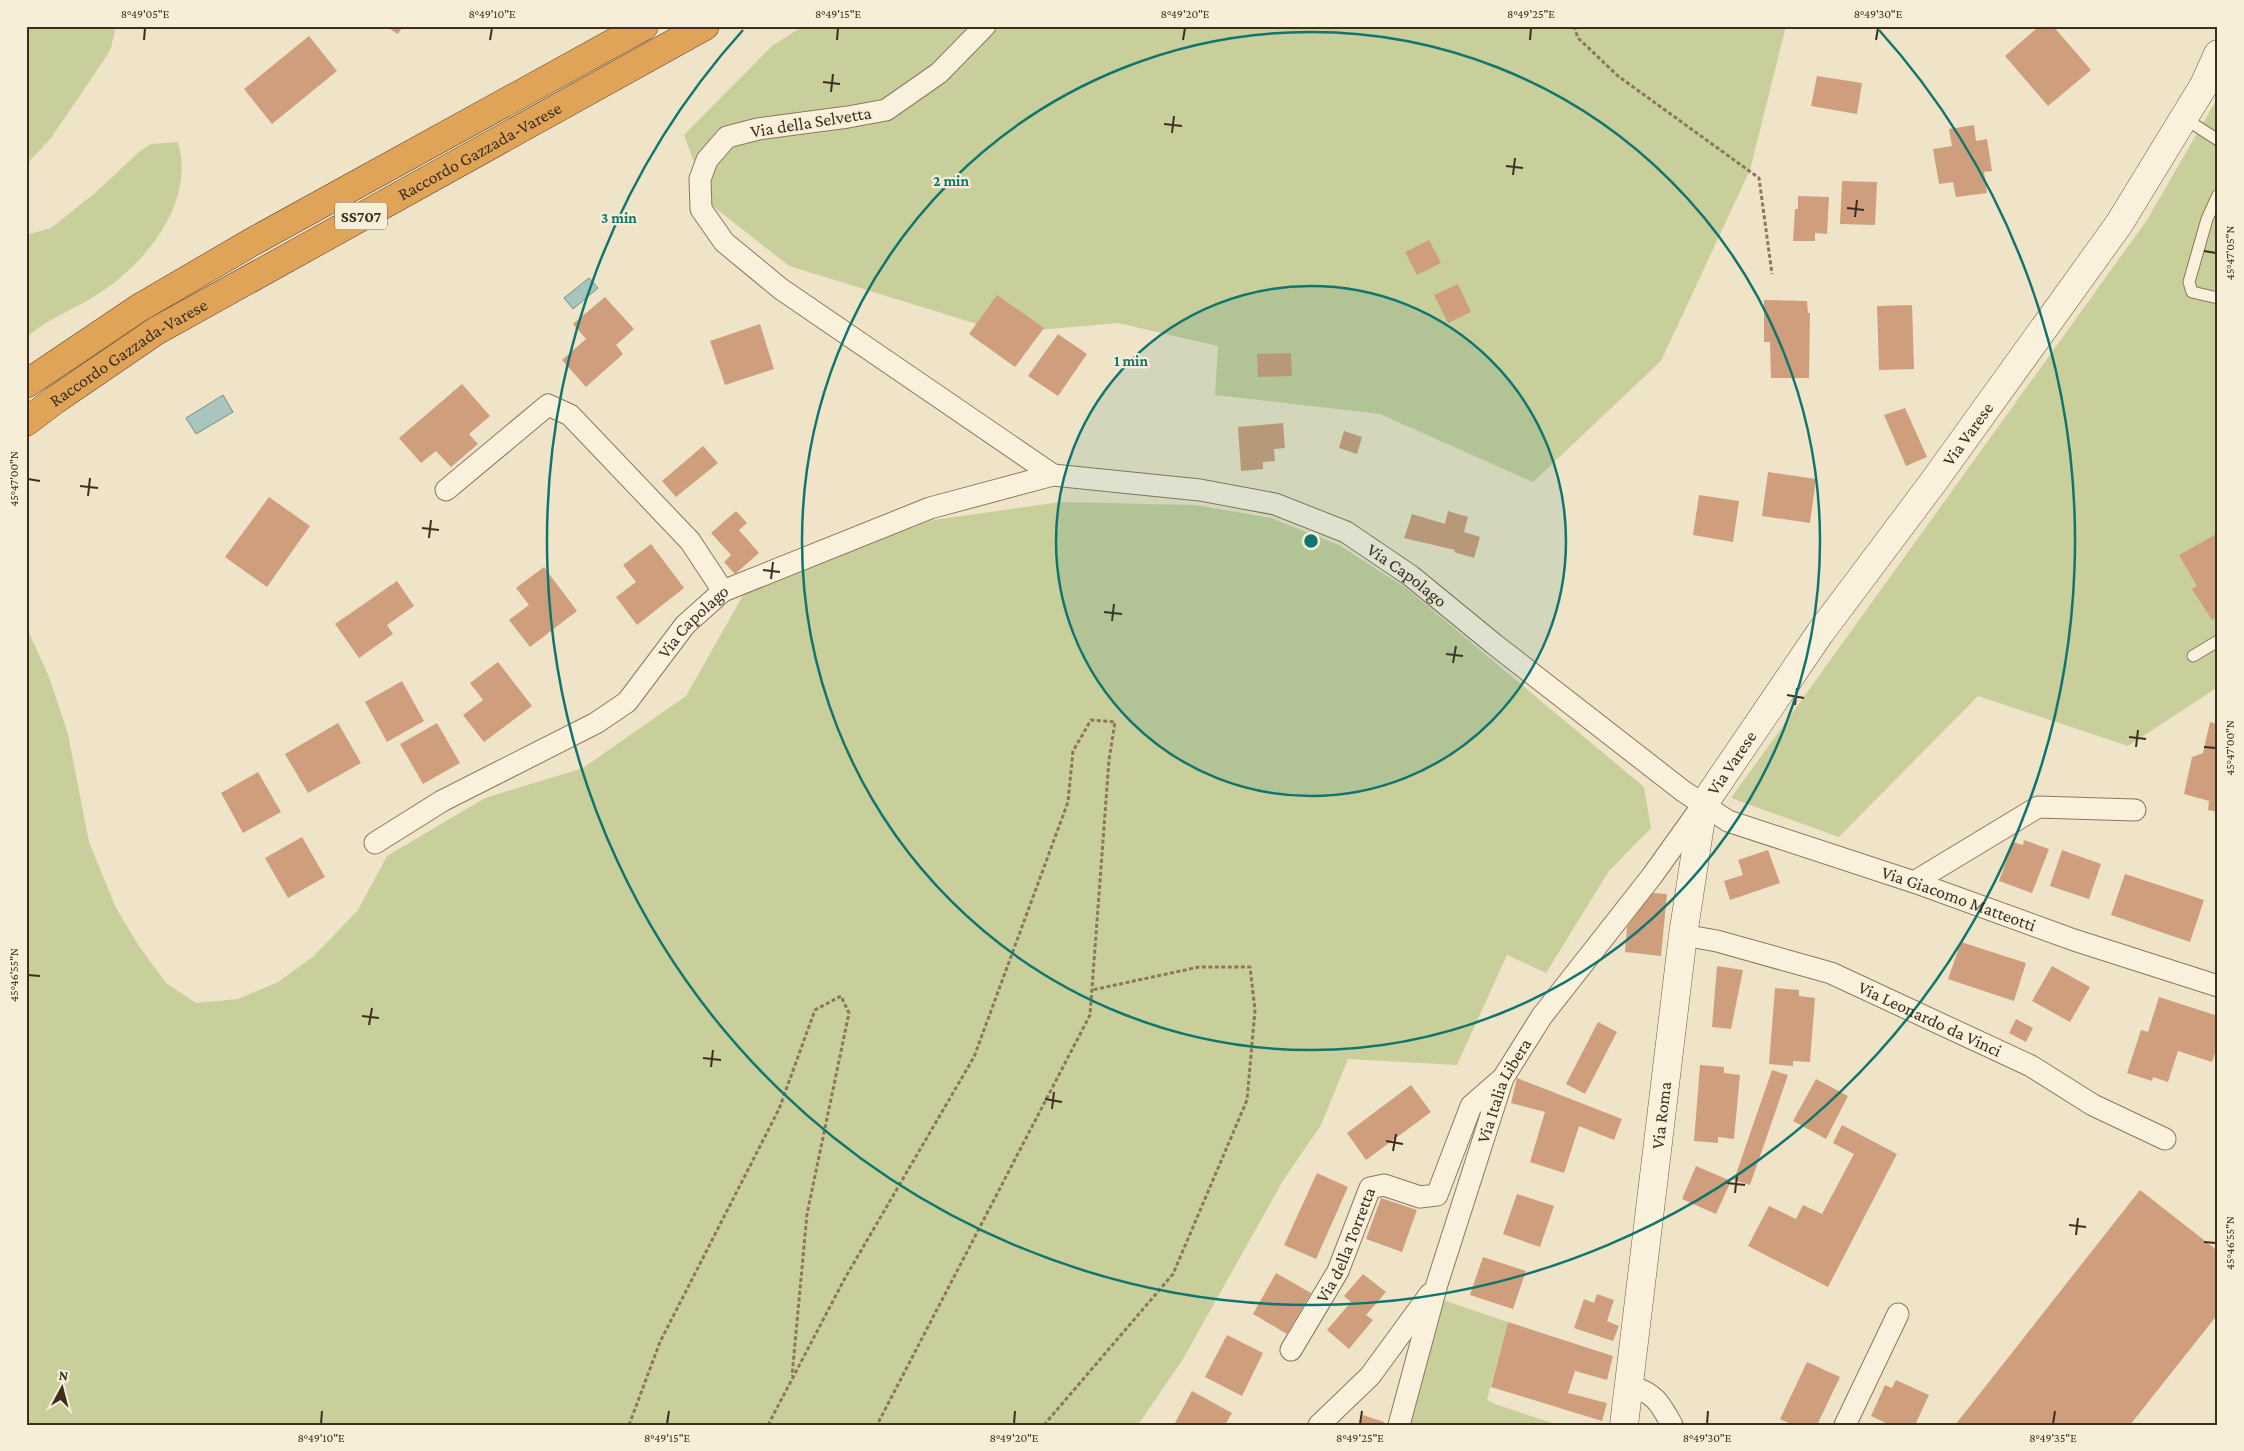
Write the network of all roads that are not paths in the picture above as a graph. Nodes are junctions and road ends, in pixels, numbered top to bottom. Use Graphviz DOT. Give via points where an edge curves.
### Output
graph roads {
  1 [pos="644,26"];
  2 [pos="705,26"];
  3 [pos="985,26"];
  4 [pos="2218,54"];
  5 [pos="2184,118"];
  6 [pos="2218,140"];
  7 [pos="707,160"];
  8 [pos="2218,195"];
  9 [pos="2218,298"];
  10 [pos="26,384"];
  11 [pos="26,422"];
  12 [pos="1053,475"];
  13 [pos="446,490"];
  14 [pos="722,591"];
  15 [pos="2218,640"];
  16 [pos="2193,656"];
  17 [pos="1703,805"];
  18 [pos="2135,810"];
  19 [pos="375,843"];
  20 [pos="1914,882"];
  21 [pos="1683,935"];
  22 [pos="2218,986"];
  23 [pos="1503,1078"];
  24 [pos="2165,1139"];
  25 [pos="1437,1284"];
  26 [pos="1898,1314"];
  27 [pos="1291,1350"];
  28 [pos="1630,1386"];
  29 [pos="1319,1425"];
  30 [pos="1400,1425"];
  31 [pos="1624,1425"];
  32 [pos="1672,1425"];
  33 [pos="1845,1425"];
  1 -- 10 [label="highway, Raccordo Gazzada-Varese / SS707" via="252,242 139,308"];
  2 -- 11 [label="highway, Raccordo Gazzada-Varese / SS707" via="156,331"];
  3 -- 7 [label="street, Via della Selvetta" via="938,73 886,110 758,129 727,137"];
  4 -- 5 [label="main road, Via Varese"];
  5 -- 6 [label="lane"];
  5 -- 17 [label="main road, Via Varese" via="2119,224 1934,481 1820,632"];
  7 -- 12 [label="street, Via Capolago" via="700,179 701,209 724,242 781,289"];
  8 -- 9 [label="lane" via="2207,219 2189,282 2192,292"];
  12 -- 14 [label="street, Via Capolago" via="930,508"];
  12 -- 17 [label="street, Via Capolago" via="1200,490 1275,504 1346,532 1411,576"];
  13 -- 14 [label="street" via="548,406 570,415 690,541"];
  14 -- 19 [label="street, Via Capolago" via="685,625 627,702 596,723 442,801"];
  15 -- 16 [label="lane"];
  17 -- 20 [label="street, Via Giacomo Matteotti" via="1728,821"];
  17 -- 21 [label="main road, Via Roma"];
  17 -- 23 [label="street, Via Italia Libera" via="1652,876 1542,1016"];
  18 -- 20 [label="street" via="2038,807"];
  20 -- 22 [label="street, Via Giacomo Matteotti" via="2074,940"];
  21 -- 24 [label="street, Via Leonardo da Vinci" via="1717,941 1831,973 2031,1066 2093,1105"];
  21 -- 28 [label="main road, Via Roma"];
  23 -- 25 [label="street, Via Italia Libera"];
  23 -- 27 [label="street, Via della Torretta" via="1471,1106 1437,1195 1420,1197 1384,1186 1370,1188 1338,1271"];
  25 -- 29 [label="street" via="1370,1376"];
  25 -- 30 [label="street, Via Italia Libera"];
  26 -- 33 [label="street"];
  28 -- 31 [label="main road, Via Roma"];
  28 -- 32 [label="street" via="1644,1390 1659,1402"];
}
